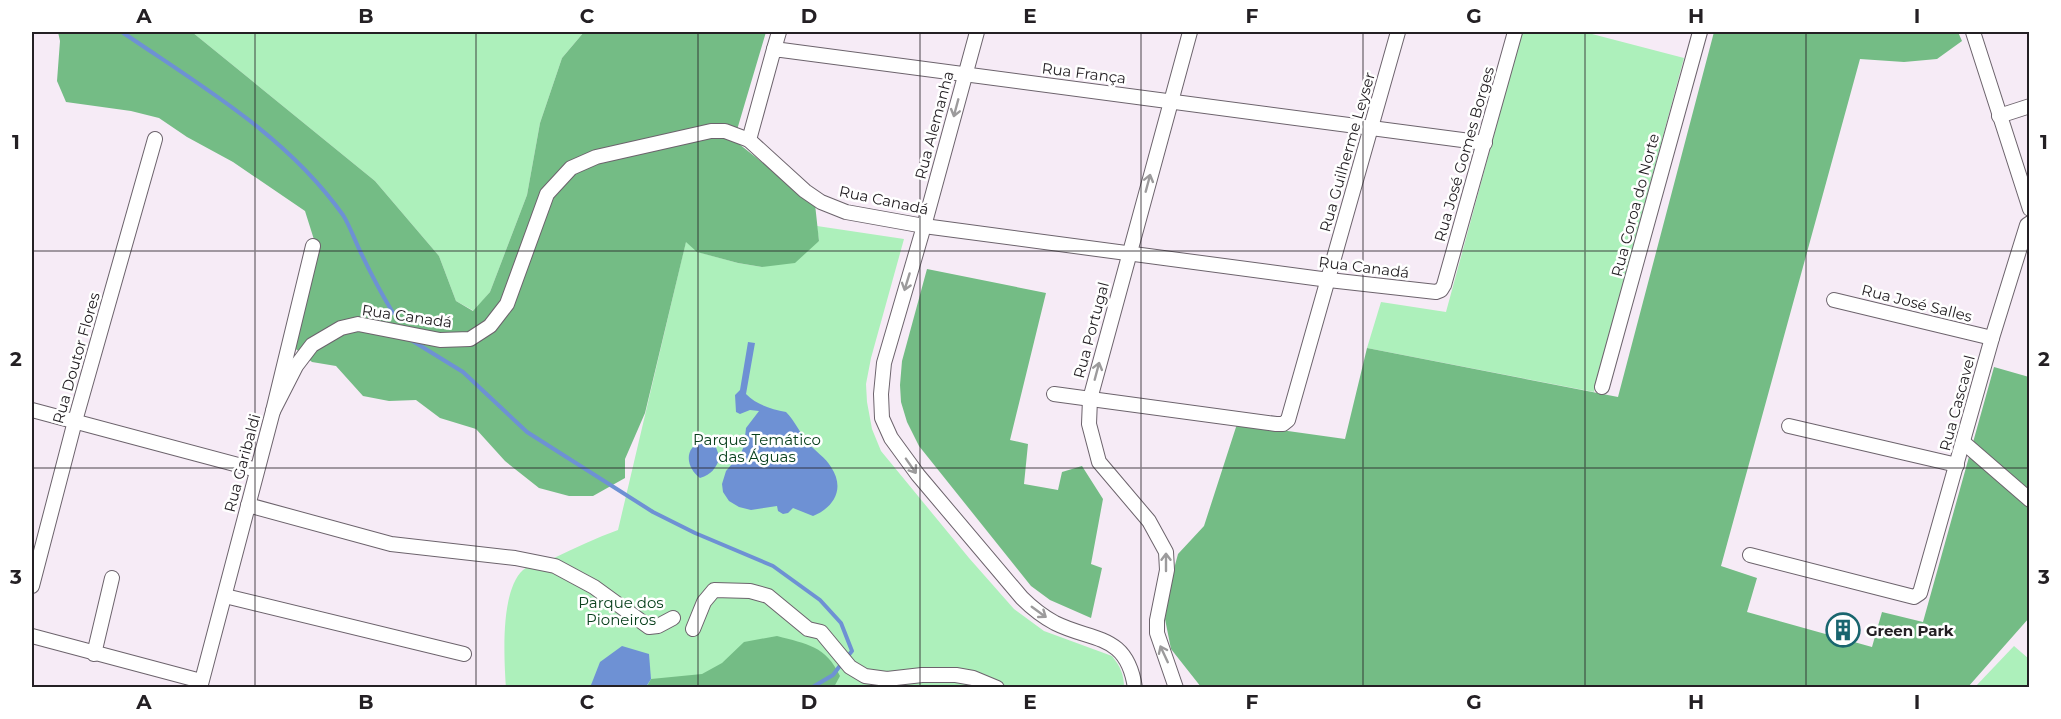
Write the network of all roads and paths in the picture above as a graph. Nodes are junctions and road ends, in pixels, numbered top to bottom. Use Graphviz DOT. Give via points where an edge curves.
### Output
graph roads {
  1 [pos="779,32"];
  2 [pos="977,32"];
  3 [pos="1190,32"];
  4 [pos="1398,32"];
  5 [pos="1515,32"];
  6 [pos="1700,32"];
  7 [pos="1973,32"];
  8 [pos="774,49"];
  9 [pos="965,74"];
  10 [pos="1170,100"];
  11 [pos="2030,106"];
  12 [pos="1999,116"];
  13 [pos="1372,127"];
  14 [pos="155,139"];
  15 [pos="749,140"];
  16 [pos="1485,143"];
  17 [pos="2030,208"];
  18 [pos="2030,223"];
  19 [pos="924,226"];
  20 [pos="313,246"];
  21 [pos="1128,253"];
  22 [pos="1329,280"];
  23 [pos="1444,285"];
  24 [pos="1834,300"];
  25 [pos="1992,338"];
  26 [pos="1602,387"];
  27 [pos="1054,394"];
  28 [pos="1090,399"];
  29 [pos="32,410"];
  30 [pos="273,411"];
  31 [pos="75,422"];
  32 [pos="1789,426"];
  33 [pos="1963,442"];
  34 [pos="1957,465"];
  35 [pos="257,470"];
  36 [pos="2030,500"];
  37 [pos="248,505"];
  38 [pos="1750,555"];
  39 [pos="112,578"];
  40 [pos="32,586"];
  41 [pos="225,596"];
  42 [pos="672,618"];
  43 [pos="693,629"];
  44 [pos="32,636"];
  45 [pos="94,654"];
  46 [pos="464,654"];
  47 [pos="201,684"];
  48 [pos="997,687"];
  49 [pos="1136,687"];
  50 [pos="1176,687"];
  1 -- 8 [label="street"];
  2 -- 9 [label="street, Rua Alemanha"];
  3 -- 10 [label="street, Rua Portugal"];
  4 -- 13 [label="street, Rua Guilherme Leyser"];
  5 -- 16 [label="street, Rua José Gomes Borges"];
  6 -- 26 [label="street, Rua Coroa do Norte"];
  7 -- 12 [label="street"];
  8 -- 9 [label="street, Rua França"];
  8 -- 15 [label="street"];
  9 -- 10 [label="street, Rua França"];
  9 -- 19 [label="street, Rua Alemanha, one-way"];
  10 -- 13 [label="street, Rua França"];
  21 -- 10 [label="street, Rua Portugal, one-way"];
  11 -- 12 [label="street"];
  12 -- 17 [label="street"];
  13 -- 16 [label="street, Rua França"];
  13 -- 22 [label="street, Rua Guilherme Leyser"];
  14 -- 31 [label="street, Rua Doutor Flores"];
  15 -- 19 [label="street, Rua Canadá" via="821,202 846,212"];
  15 -- 30 [label="street, Rua Canadá" via="725,131 711,131 596,157 571,168 548,194 507,304 490,326 470,339 440,340 377,326 358,324 340,328 312,345 296,366"];
  16 -- 23 [label="street, Rua José Gomes Borges"];
  18 -- 25 [label="street, Rua Cascavel"];
  19 -- 21 [label="street, Rua Canadá"];
  19 -- 49 [label="street, Rua Alemanha, one-way" via="884,363 882,418 891,438 1022,598 1057,624 1102,638 1119,650 1129,664"];
  20 -- 30 [label="street, Rua Garibaldi"];
  21 -- 22 [label="street, Rua Canadá"];
  28 -- 21 [label="street, Rua Portugal, one-way"];
  22 -- 23 [label="street, Rua Canadá" via="1436,292"];
  22 -- 28 [label="street, Rua Guilherme Leyser" via="1288,420 1283,424"];
  24 -- 25 [label="street, Rua José Salles"];
  25 -- 33 [label="street, Rua Cascavel"];
  27 -- 28 [label="street"];
  50 -- 28 [label="street, Rua Portugal, one-way" via="1158,641 1166,552 1149,521 1099,462 1089,424"];
  29 -- 31 [label="street"];
  30 -- 35 [label="street, Rua Garibaldi"];
  31 -- 35 [label="street"];
  31 -- 40 [label="street, Rua Doutor Flores"];
  32 -- 34 [label="street"];
  33 -- 34 [label="street, Rua Cascavel"];
  33 -- 36 [label="street"];
  34 -- 38 [label="street, Rua Cascavel" via="1920,593 1914,597"];
  35 -- 37 [label="street, Rua Garibaldi"];
  37 -- 41 [label="street, Rua Garibaldi"];
  37 -- 42 [label="street" via="391,544 555,566 594,587 649,627"];
  39 -- 45 [label="street"];
  41 -- 46 [label="street"];
  41 -- 47 [label="street, Rua Garibaldi"];
  43 -- 48 [label="street" via="704,602 714,590 750,591 768,596 808,629 820,632 857,673 876,679 956,675"];
  44 -- 45 [label="street"];
  45 -- 47 [label="street"];
}
